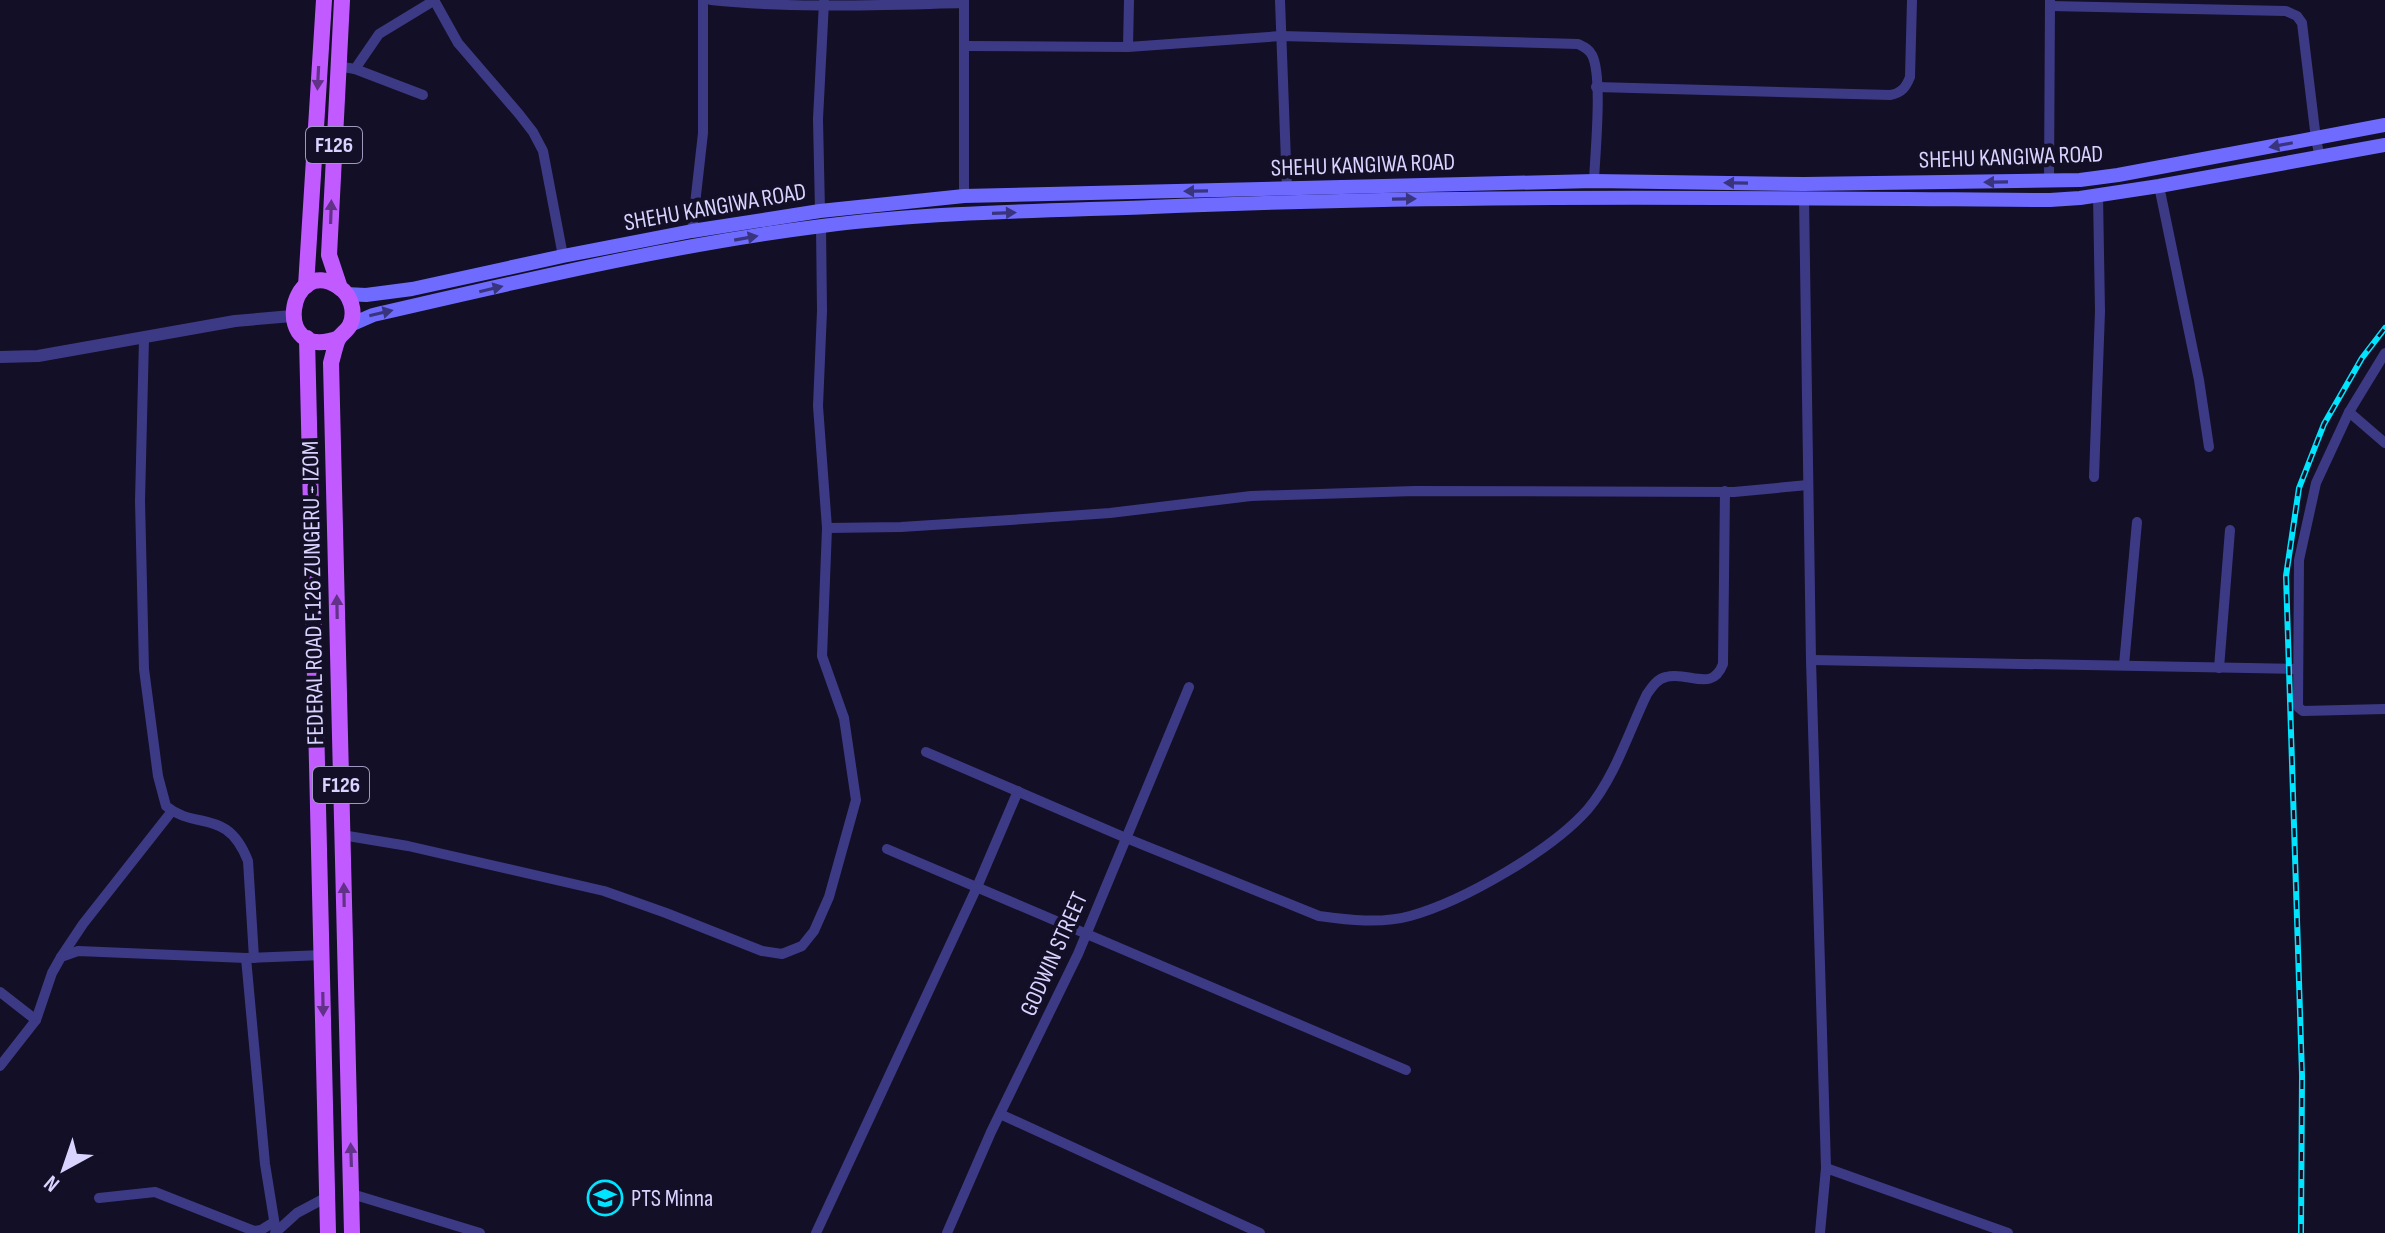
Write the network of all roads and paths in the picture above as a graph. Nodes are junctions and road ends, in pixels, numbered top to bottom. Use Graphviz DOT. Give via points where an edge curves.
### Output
graph roads {
  1 [pos="324,0"];
  2 [pos="342,0"];
  3 [pos="434,0"];
  4 [pos="703,0"];
  5 [pos="711,0"];
  6 [pos="1129,0"];
  7 [pos="1280,0"];
  8 [pos="1912,0"];
  9 [pos="964,2"];
  10 [pos="824,3"];
  11 [pos="2050,3"];
  12 [pos="1281,36"];
  13 [pos="964,46"];
  14 [pos="1128,47"];
  15 [pos="337,66"];
  16 [pos="355,69"];
  17 [pos="1596,87"];
  18 [pos="423,95"];
  19 [pos="2385,125"];
  20 [pos="2316,139"];
  21 [pos="2385,145"];
  22 [pos="2320,158"];
  23 [pos="1594,181"];
  24 [pos="2049,181"];
  25 [pos="2159,186"];
  26 [pos="1287,189"];
  27 [pos="2098,195"];
  28 [pos="964,196"];
  29 [pos="1804,198"];
  30 [pos="821,218"];
  31 [pos="692,231"];
  32 [pos="563,256"];
  33 [pos="306,286"];
  34 [pos="343,291"];
  35 [pos="292,316"];
  36 [pos="344,331"];
  37 [pos="307,338"];
  38 [pos="144,339"];
  39 [pos="2385,353"];
  40 [pos="0,357"];
  41 [pos="2349,412"];
  42 [pos="2385,443"];
  43 [pos="2209,447"];
  44 [pos="2094,477"];
  45 [pos="1808,485"];
  46 [pos="1725,491"];
  47 [pos="2137,522"];
  48 [pos="827,528"];
  49 [pos="2230,530"];
  50 [pos="1811,660"];
  51 [pos="338,662"];
  52 [pos="315,664"];
  53 [pos="2124,665"];
  54 [pos="2219,668"];
  55 [pos="2297,669"];
  56 [pos="1189,687"];
  57 [pos="2385,709"];
  58 [pos="926,752"];
  59 [pos="1018,791"];
  60 [pos="172,811"];
  61 [pos="342,835"];
  62 [pos="1126,838"];
  63 [pos="887,849"];
  64 [pos="977,887"];
  65 [pos="1086,932"];
  66 [pos="323,955"];
  67 [pos="61,957"];
  68 [pos="250,958"];
  69 [pos="0,992"];
  70 [pos="36,1020"];
  71 [pos="0,1066"];
  72 [pos="1406,1070"];
  73 [pos="1000,1114"];
  74 [pos="1826,1168"];
  75 [pos="352,1194"];
  76 [pos="327,1197"];
  77 [pos="99,1198"];
  78 [pos="1980,1222"];
  79 [pos="275,1229"];
  80 [pos="328,1233"];
  81 [pos="352,1233"];
  82 [pos="480,1233"];
  83 [pos="816,1233"];
  84 [pos="947,1233"];
  85 [pos="1260,1233"];
  86 [pos="1820,1233"];
  87 [pos="1975,1233"];
  88 [pos="2008,1233"];
  1 -- 33 [label="main road, F126, one-way"];
  2 -- 15 [label="main road, F126"];
  3 -- 16 [label="street" via="379,34"];
  3 -- 32 [label="street" via="458,43 543,151"];
  4 -- 31 [label="street" via="703,133"];
  5 -- 10 [label="street"];
  6 -- 14 [label="street"];
  7 -- 12 [label="street"];
  8 -- 17 [label="street" via="1910,77 1899,93"];
  9 -- 10 [label="street"];
  9 -- 13 [label="street"];
  10 -- 30 [label="street" via="818,119"];
  11 -- 20 [label="street" via="2286,11 2297,16"];
  11 -- 24 [label="street"];
  12 -- 14 [label="street"];
  12 -- 17 [label="street" via="1578,44 1591,53"];
  12 -- 26 [label="street"];
  13 -- 14 [label="street"];
  13 -- 28 [label="street"];
  15 -- 16 [label="street"];
  34 -- 15 [label="main road, F126, one-way" via="329,255"];
  16 -- 18 [label="street"];
  17 -- 23 [label="street"];
  19 -- 20 [label="main road, SHEHU KANGIWA ROAD"];
  20 -- 22 [label="street"];
  20 -- 24 [label="main road, SHEHU KANGIWA ROAD, one-way" via="2118,175"];
  21 -- 22 [label="main road, SHEHU KANGIWA ROAD"];
  22 -- 25 [label="main road, SHEHU KANGIWA ROAD"];
  24 -- 23 [label="main road, SHEHU KANGIWA ROAD, one-way"];
  23 -- 26 [label="main road, SHEHU KANGIWA ROAD"];
  25 -- 27 [label="main road, SHEHU KANGIWA ROAD"];
  25 -- 43 [label="street"];
  26 -- 28 [label="main road, SHEHU KANGIWA ROAD, one-way"];
  27 -- 29 [label="main road, SHEHU KANGIWA ROAD" via="2050,200"];
  27 -- 44 [label="street"];
  28 -- 30 [label="main road, SHEHU KANGIWA ROAD"];
  30 -- 29 [label="main road, SHEHU KANGIWA ROAD, one-way" via="1286,201"];
  29 -- 45 [label="street"];
  30 -- 31 [label="main road, SHEHU KANGIWA ROAD"];
  36 -- 30 [label="main road, SHEHU KANGIWA ROAD, one-way" via="373,315"];
  30 -- 48 [label="street" via="818,406"];
  31 -- 32 [label="main road, SHEHU KANGIWA ROAD"];
  32 -- 34 [label="main road, SHEHU KANGIWA ROAD" via="412,289 366,295"];
  33 -- 34 [label="main road" via="324,282"];
  33 -- 35 [label="main road, F126" via="293,302"];
  34 -- 36 [label="main road, F126" via="353,309"];
  35 -- 37 [label="main road"];
  35 -- 38 [label="street"];
  36 -- 37 [label="main road" via="328,342"];
  51 -- 36 [label="main road, FEDERAL ROAD F.126 ZUNGERU - IZOM / F126, one-way" via="331,363"];
  37 -- 52 [label="main road, FEDERAL ROAD F.126 ZUNGERU - IZOM / F126"];
  38 -- 40 [label="street"];
  38 -- 60 [label="street" via="144,669 162,798"];
  39 -- 41 [label="street"];
  41 -- 42 [label="street"];
  41 -- 55 [label="street" via="2316,483 2299,560"];
  45 -- 46 [label="street"];
  45 -- 50 [label="street"];
  46 -- 48 [label="street" via="1251,496 1039,518"];
  46 -- 62 [label="street" via="1719,675 1656,682 1590,807 1536,854 1497,877 1410,916 1346,920 1319,916"];
  47 -- 53 [label="street"];
  48 -- 61 [label="street" via="822,656 844,718 856,800 829,897 802,946 782,954 762,951 604,891"];
  49 -- 54 [label="street"];
  50 -- 53 [label="street"];
  50 -- 74 [label="street"];
  51 -- 52 [label="main road"];
  51 -- 61 [label="main road, FEDERAL ROAD F.126 ZUNGERU - IZOM / F126"];
  52 -- 66 [label="main road, FEDERAL ROAD F.126 ZUNGERU - IZOM / F126"];
  53 -- 54 [label="street"];
  54 -- 55 [label="street"];
  55 -- 57 [label="street" via="2298,707 2303,711"];
  56 -- 62 [label="street, GODWIN STREET"];
  58 -- 59 [label="street"];
  59 -- 62 [label="street"];
  59 -- 64 [label="street"];
  60 -- 67 [label="street"];
  60 -- 68 [label="street" via="213,822 243,849 248,861"];
  75 -- 61 [label="main road, FEDERAL ROAD F.126 ZUNGERU - IZOM / F126, one-way"];
  62 -- 65 [label="street, GODWIN STREET"];
  63 -- 64 [label="street"];
  64 -- 65 [label="street"];
  64 -- 83 [label="street"];
  65 -- 72 [label="street"];
  65 -- 73 [label="street, GODWIN STREET"];
  66 -- 68 [label="street"];
  66 -- 76 [label="main road, FEDERAL ROAD F.126 ZUNGERU - IZOM / F126, one-way"];
  67 -- 68 [label="street" via="88,950"];
  67 -- 70 [label="street"];
  68 -- 79 [label="street"];
  69 -- 70 [label="street"];
  70 -- 71 [label="street"];
  73 -- 84 [label="street, GODWIN STREET"];
  73 -- 85 [label="street"];
  74 -- 78 [label="street"];
  74 -- 86 [label="street"];
  75 -- 81 [label="main road, FEDERAL ROAD F.126 ZUNGERU - IZOM / F126"];
  75 -- 82 [label="street"];
  76 -- 79 [label="street"];
  76 -- 80 [label="main road, FEDERAL ROAD F.126 ZUNGERU - IZOM / F126"];
  77 -- 79 [label="street" via="147,1191 254,1231"];
  78 -- 87 [label="street"];
  78 -- 88 [label="street"];
}
